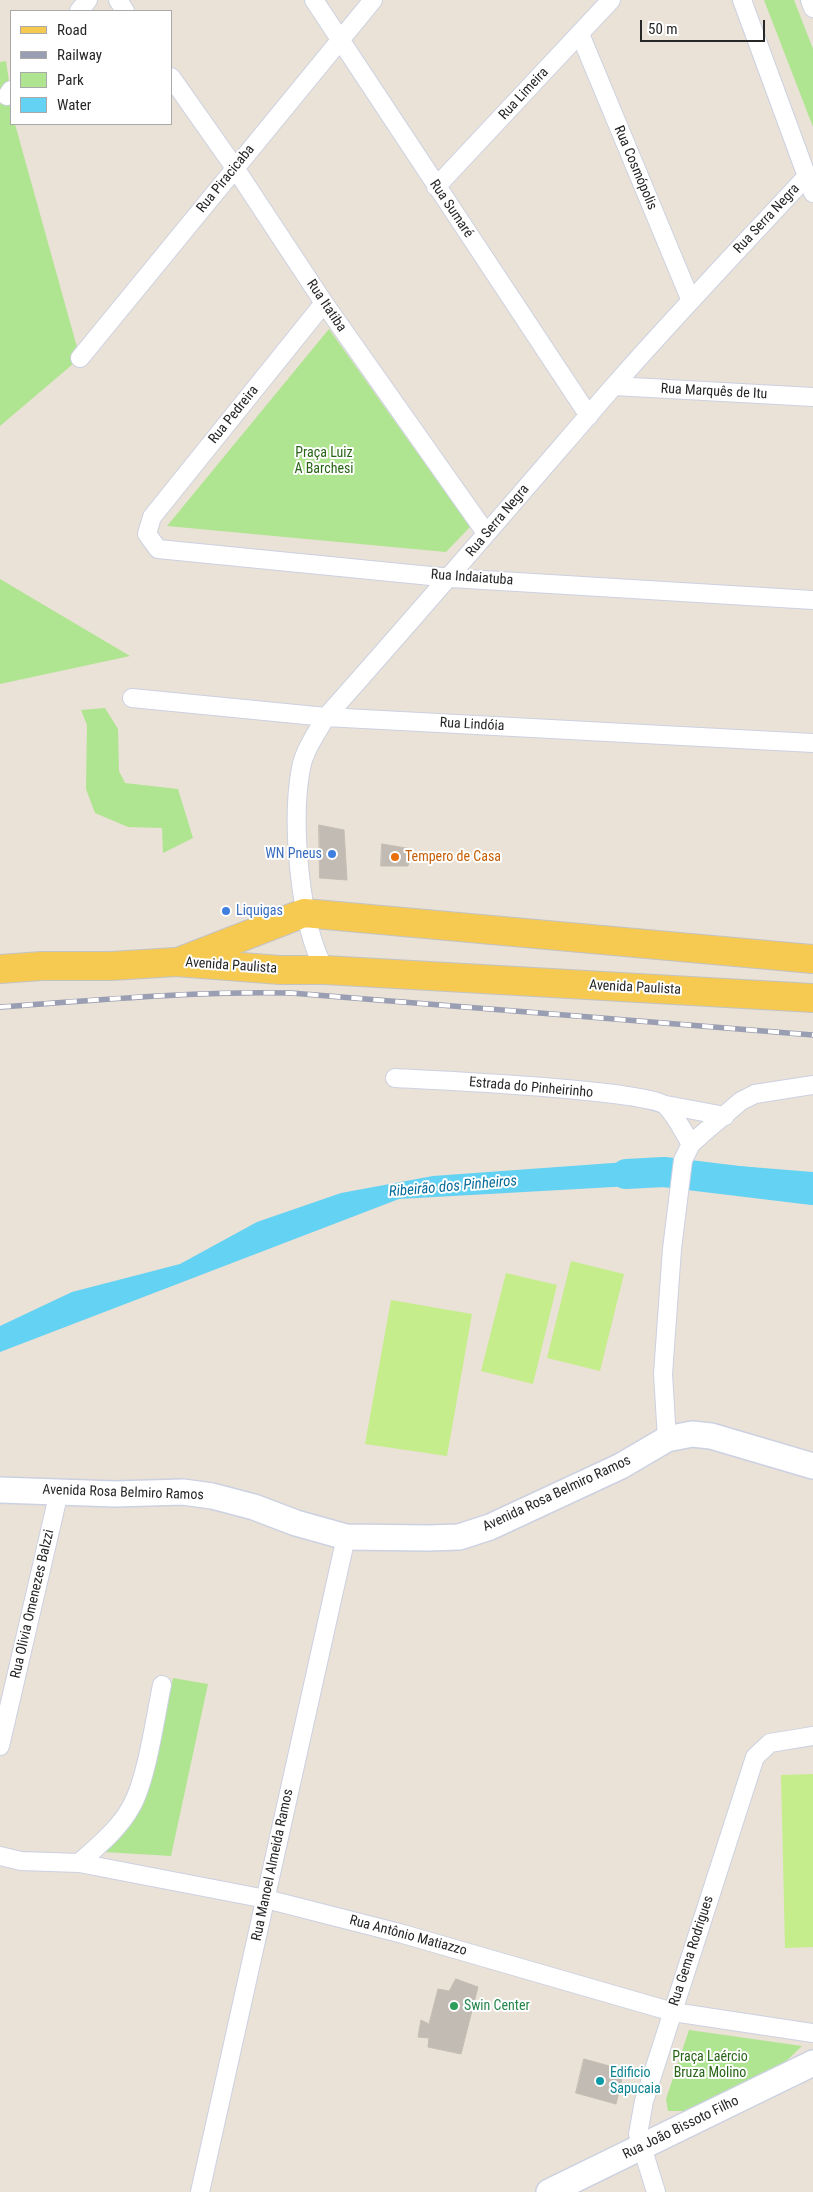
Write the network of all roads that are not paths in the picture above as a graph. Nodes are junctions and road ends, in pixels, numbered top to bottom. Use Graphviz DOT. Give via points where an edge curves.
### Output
graph roads {
  1 [pos="88,0"];
  2 [pos="314,0"];
  3 [pos="372,0"];
  4 [pos="611,0"];
  5 [pos="742,0"];
  6 [pos="810,0"];
  7 [pos="813,8"];
  8 [pos="80,10"];
  9 [pos="580,34"];
  10 [pos="340,40"];
  11 [pos="172,78"];
  12 [pos="235,168"];
  13 [pos="807,176"];
  14 [pos="436,187"];
  15 [pos="813,193"];
  16 [pos="691,301"];
  17 [pos="324,304"];
  18 [pos="80,358"];
  19 [pos="614,386"];
  20 [pos="813,397"];
  21 [pos="589,416"];
  22 [pos="147,527"];
  23 [pos="486,533"];
  24 [pos="451,578"];
  25 [pos="813,600"];
  26 [pos="132,698"];
  27 [pos="326,717"];
  28 [pos="813,743"];
  29 [pos="304,913"];
  30 [pos="813,959"];
  31 [pos="0,962"];
  32 [pos="176,962"];
  33 [pos="42,966"];
  34 [pos="0,969"];
  35 [pos="325,970"];
  36 [pos="813,998"];
  37 [pos="395,1078"];
  38 [pos="813,1084"];
  39 [pos="666,1105"];
  40 [pos="725,1116"];
  41 [pos="692,1144"];
  42 [pos="668,1439"];
  43 [pos="813,1466"];
  44 [pos="0,1490"];
  45 [pos="58,1492"];
  46 [pos="346,1537"];
  47 [pos="162,1684"];
  48 [pos="813,1736"];
  49 [pos="0,1746"];
  50 [pos="0,1856"];
  51 [pos="80,1863"];
  52 [pos="266,1899"];
  53 [pos="673,2012"];
  54 [pos="813,2033"];
  55 [pos="813,2063"];
  56 [pos="643,2147"];
  57 [pos="200,2192"];
  58 [pos="550,2192"];
  59 [pos="656,2192"];
  1 -- 8 [label="street"];
  2 -- 10 [label="street, Rua Sumaré"];
  3 -- 10 [label="street, Rua Piracicaba"];
  4 -- 9 [label="street, Rua Limeira"];
  5 -- 13 [label="street"];
  6 -- 7 [label="street"];
  9 -- 14 [label="street, Rua Limeira"];
  9 -- 16 [label="street, Rua Cosmópolis"];
  10 -- 12 [label="street, Rua Piracicaba"];
  10 -- 14 [label="street, Rua Sumaré"];
  11 -- 12 [label="street, Rua Itatiba"];
  12 -- 17 [label="street, Rua Itatiba"];
  12 -- 18 [label="street, Rua Piracicaba"];
  13 -- 15 [label="street"];
  13 -- 16 [label="street, Rua Serra Negra"];
  14 -- 21 [label="street, Rua Sumaré"];
  16 -- 19 [label="street, Rua Serra Negra"];
  17 -- 22 [label="street, Rua Pedreira"];
  17 -- 23 [label="street, Rua Itatiba"];
  19 -- 20 [label="street, Rua Marquês de Itu"];
  19 -- 21 [label="street, Rua Serra Negra"];
  21 -- 23 [label="street, Rua Serra Negra"];
  22 -- 24 [label="street, Rua Indaiatuba" via="147,534 158,548"];
  23 -- 24 [label="street, Rua Serra Negra"];
  24 -- 25 [label="street, Rua Indaiatuba"];
  24 -- 27 [label="street, Rua Serra Negra"];
  26 -- 27 [label="street, Rua Lindóia"];
  27 -- 28 [label="street, Rua Lindóia"];
  27 -- 29 [label="street, Rua Serra Negra" via="301,766 298,847"];
  29 -- 30 [label="main road, Avenida Paulista"];
  29 -- 32 [label="main road, Avenida Paulista"];
  29 -- 35 [label="street, Rua Serra Negra" via="317,956"];
  31 -- 33 [label="street"];
  32 -- 33 [label="main road"];
  32 -- 35 [label="main road, Avenida Paulista"];
  33 -- 34 [label="main road"];
  35 -- 36 [label="main road, Avenida Paulista"];
  37 -- 39 [label="street, Estrada do Pinheirinho" via="528,1086 643,1098"];
  38 -- 40 [label="street" via="755,1094 741,1101"];
  39 -- 40 [label="street, Estrada do Pinheirinho"];
  39 -- 41 [label="street"];
  40 -- 41 [label="street"];
  41 -- 42 [label="street" via="683,1160 678,1195 663,1374"];
  42 -- 43 [label="main road, Avenida Rosa Belmiro Ramos" via="692,1434 711,1436"];
  42 -- 46 [label="main road, Avenida Rosa Belmiro Ramos" via="621,1466 490,1527 459,1537"];
  44 -- 45 [label="main road, Avenida Rosa Belmiro Ramos"];
  45 -- 46 [label="main road, Avenida Rosa Belmiro Ramos" via="183,1492 212,1496"];
  45 -- 49 [label="street, Rua Olivia Omenezes Balzzi"];
  46 -- 52 [label="street, Rua Manoel Almeida Ramos"];
  47 -- 51 [label="street" via="132,1806 118,1827"];
  48 -- 53 [label="street, Rua Gema Rodrigues" via="770,1743 756,1757"];
  50 -- 51 [label="street, Rua Antônio Matiazzo" via="21,1861"];
  51 -- 52 [label="street, Rua Antônio Matiazzo"];
  52 -- 53 [label="street, Rua Antônio Matiazzo" via="403,1934"];
  52 -- 57 [label="street, Rua Manoel Almeida Ramos"];
  53 -- 54 [label="street, Rua Antônio Matiazzo"];
  53 -- 56 [label="street, Rua Gema Rodrigues" via="644,2101 638,2134"];
  55 -- 56 [label="main road, Rua João Bissoto Filho"];
  56 -- 58 [label="main road, Rua João Bissoto Filho"];
  56 -- 59 [label="street, Rua Gema Rodrigues"];
}
